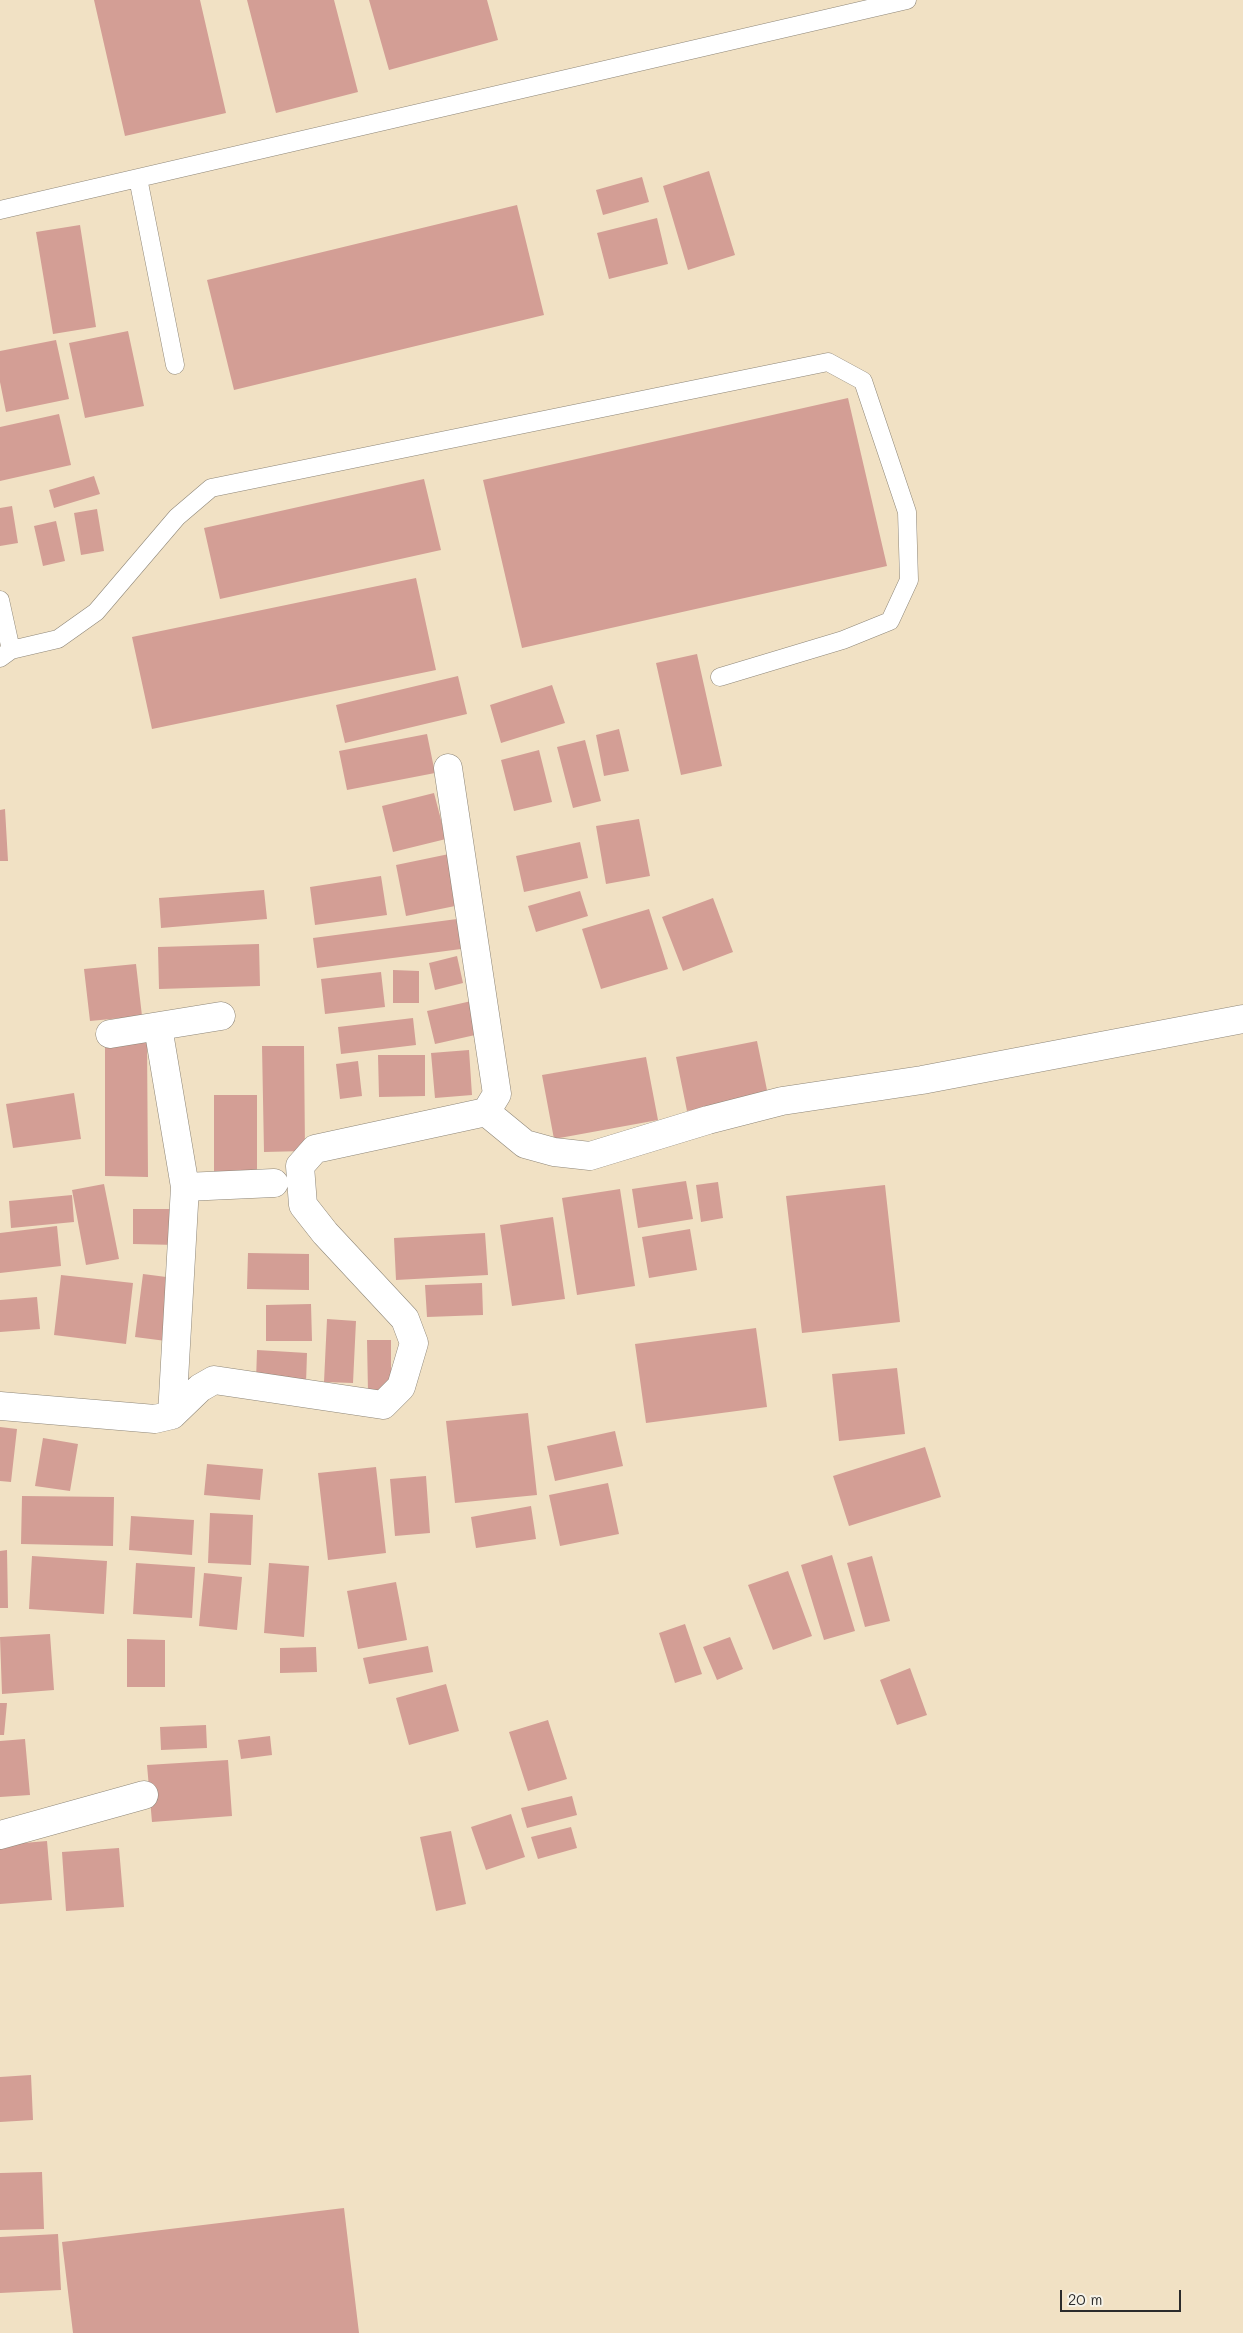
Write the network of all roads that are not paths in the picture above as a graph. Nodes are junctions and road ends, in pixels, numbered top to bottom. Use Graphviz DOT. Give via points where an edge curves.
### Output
graph roads {
  1 [pos="907,0"];
  2 [pos="138,178"];
  3 [pos="0,210"];
  4 [pos="175,365"];
  5 [pos="0,600"];
  6 [pos="5,654"];
  7 [pos="720,677"];
  8 [pos="448,768"];
  9 [pos="221,1016"];
  10 [pos="1243,1019"];
  11 [pos="158,1027"];
  12 [pos="110,1034"];
  13 [pos="486,1112"];
  14 [pos="274,1183"];
  15 [pos="185,1187"];
  16 [pos="0,1406"];
  17 [pos="172,1415"];
  18 [pos="144,1795"];
  19 [pos="0,1835"];
  1 -- 2 [label="lane"];
  2 -- 3 [label="lane"];
  2 -- 4 [label="lane"];
  5 -- 6 [label="lane"];
  6 -- 7 [label="lane" via="58,639 96,612 177,517 211,488 828,362 863,380 907,512 909,580 890,621 843,640"];
  8 -- 13 [label="street" via="497,1094"];
  9 -- 11 [label="street"];
  10 -- 13 [label="street" via="922,1080 782,1101 590,1156 554,1152 525,1144"];
  11 -- 12 [label="street"];
  11 -- 15 [label="street"];
  13 -- 17 [label="street" via="315,1149 300,1166 304,1205 325,1233 405,1320 414,1343 401,1387 384,1405 214,1380 200,1388"];
  14 -- 15 [label="street"];
  15 -- 17 [label="street"];
  16 -- 17 [label="street" via="155,1419"];
  18 -- 19 [label="street"];
}
